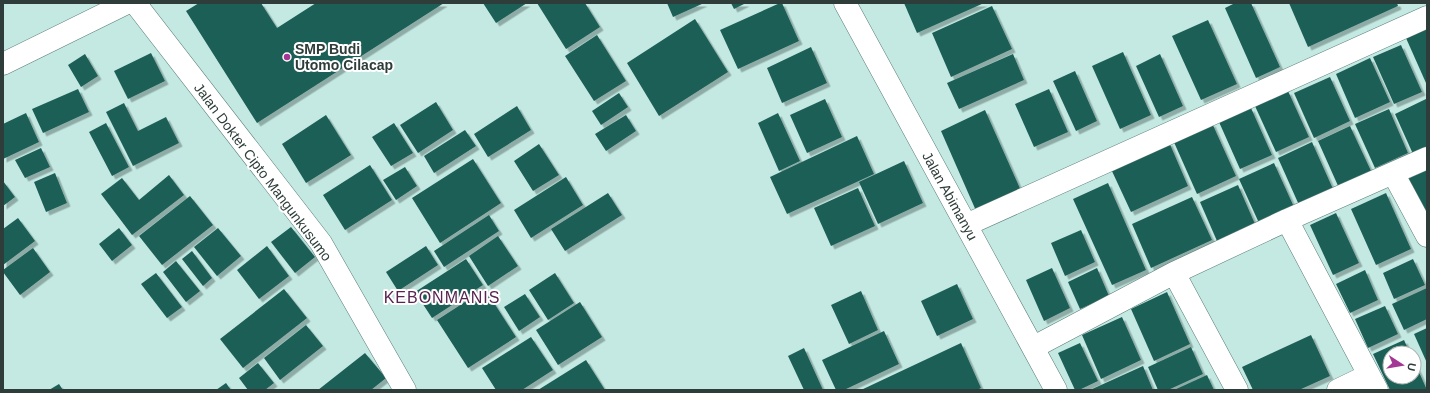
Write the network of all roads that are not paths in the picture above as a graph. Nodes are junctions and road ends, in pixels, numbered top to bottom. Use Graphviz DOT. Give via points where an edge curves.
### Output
graph roads {
  1 [pos="127,3"];
  2 [pos="134,3"];
  3 [pos="845,3"];
  4 [pos="1427,17"];
  5 [pos="3,64"];
  6 [pos="1427,158"];
  7 [pos="1393,173"];
  8 [pos="1287,220"];
  9 [pos="966,226"];
  10 [pos="1427,236"];
  11 [pos="1174,273"];
  12 [pos="1034,347"];
  13 [pos="1373,382"];
  14 [pos="405,390"];
  15 [pos="1056,390"];
  16 [pos="1237,390"];
  17 [pos="1338,390"];
  1 -- 5 [label="street"];
  2 -- 14 [label="street, Jalan Dokter Cipto Mangunkusumo" via="321,243"];
  3 -- 9 [label="street, Jalan Abimanyu"];
  4 -- 9 [label="street"];
  6 -- 7 [label="street"];
  7 -- 8 [label="street"];
  7 -- 10 [label="street"];
  8 -- 11 [label="street"];
  8 -- 13 [label="street"];
  9 -- 12 [label="street, Jalan Abimanyu"];
  11 -- 12 [label="street"];
  11 -- 16 [label="street"];
  12 -- 15 [label="street, Jalan Abimanyu"];
  13 -- 17 [label="street"];
}
